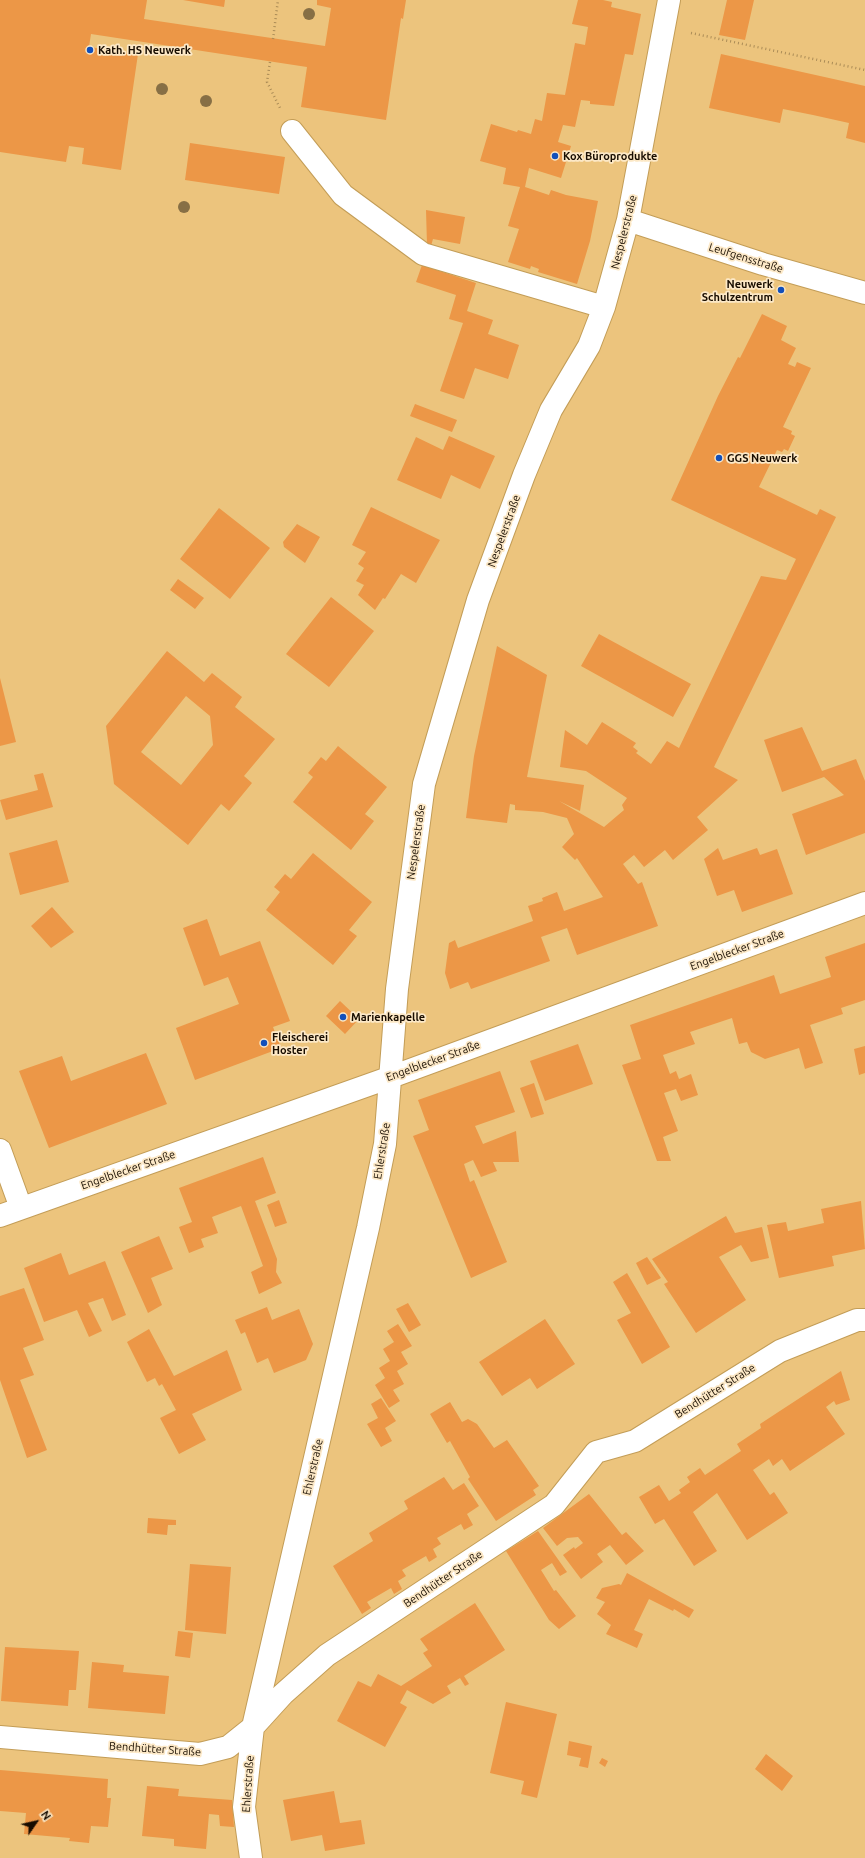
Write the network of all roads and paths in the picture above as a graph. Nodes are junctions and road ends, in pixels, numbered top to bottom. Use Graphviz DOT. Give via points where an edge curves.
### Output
graph roads {
  1 [pos="278,0"];
  2 [pos="669,0"];
  3 [pos="665,28"];
  4 [pos="273,39"];
  5 [pos="270,62"];
  6 [pos="865,70"];
  7 [pos="292,131"];
  8 [pos="628,220"];
  9 [pos="864,287"];
  10 [pos="604,307"];
  11 [pos="865,903"];
  12 [pos="391,1077"];
  13 [pos="0,1150"];
  14 [pos="21,1208"];
  15 [pos="0,1216"];
  16 [pos="865,1320"];
  17 [pos="253,1727"];
  18 [pos="0,1737"];
  19 [pos="251,1858"];
  1 -- 4 [label="path"];
  2 -- 3 [label="street, Nespelerstraße"];
  3 -- 6 [label="path"];
  3 -- 8 [label="street, Nespelerstraße"];
  5 -- 7 [label="path" via="267,82"];
  7 -- 10 [label="street" via="343,195 423,254"];
  8 -- 9 [label="street, Leufgensstraße" via="763,264"];
  8 -- 10 [label="street, Nespelerstraße"];
  10 -- 12 [label="street, Nespelerstraße" via="589,346 551,410 524,475 478,600 424,784 396,989"];
  11 -- 12 [label="street, Engelblecker Straße"];
  12 -- 14 [label="street, Engelblecker Straße"];
  12 -- 17 [label="street, Ehlerstraße" via="385,1144 368,1228"];
  13 -- 14 [label="street"];
  14 -- 15 [label="street, Engelblecker Straße"];
  16 -- 17 [label="street, Bendhütter Straße" via="857,1320 780,1351 635,1440 596,1452 554,1505 327,1655 283,1694"];
  17 -- 18 [label="street, Bendhütter Straße" via="228,1748 200,1754"];
  17 -- 19 [label="street, Ehlerstraße" via="244,1806"];
}
